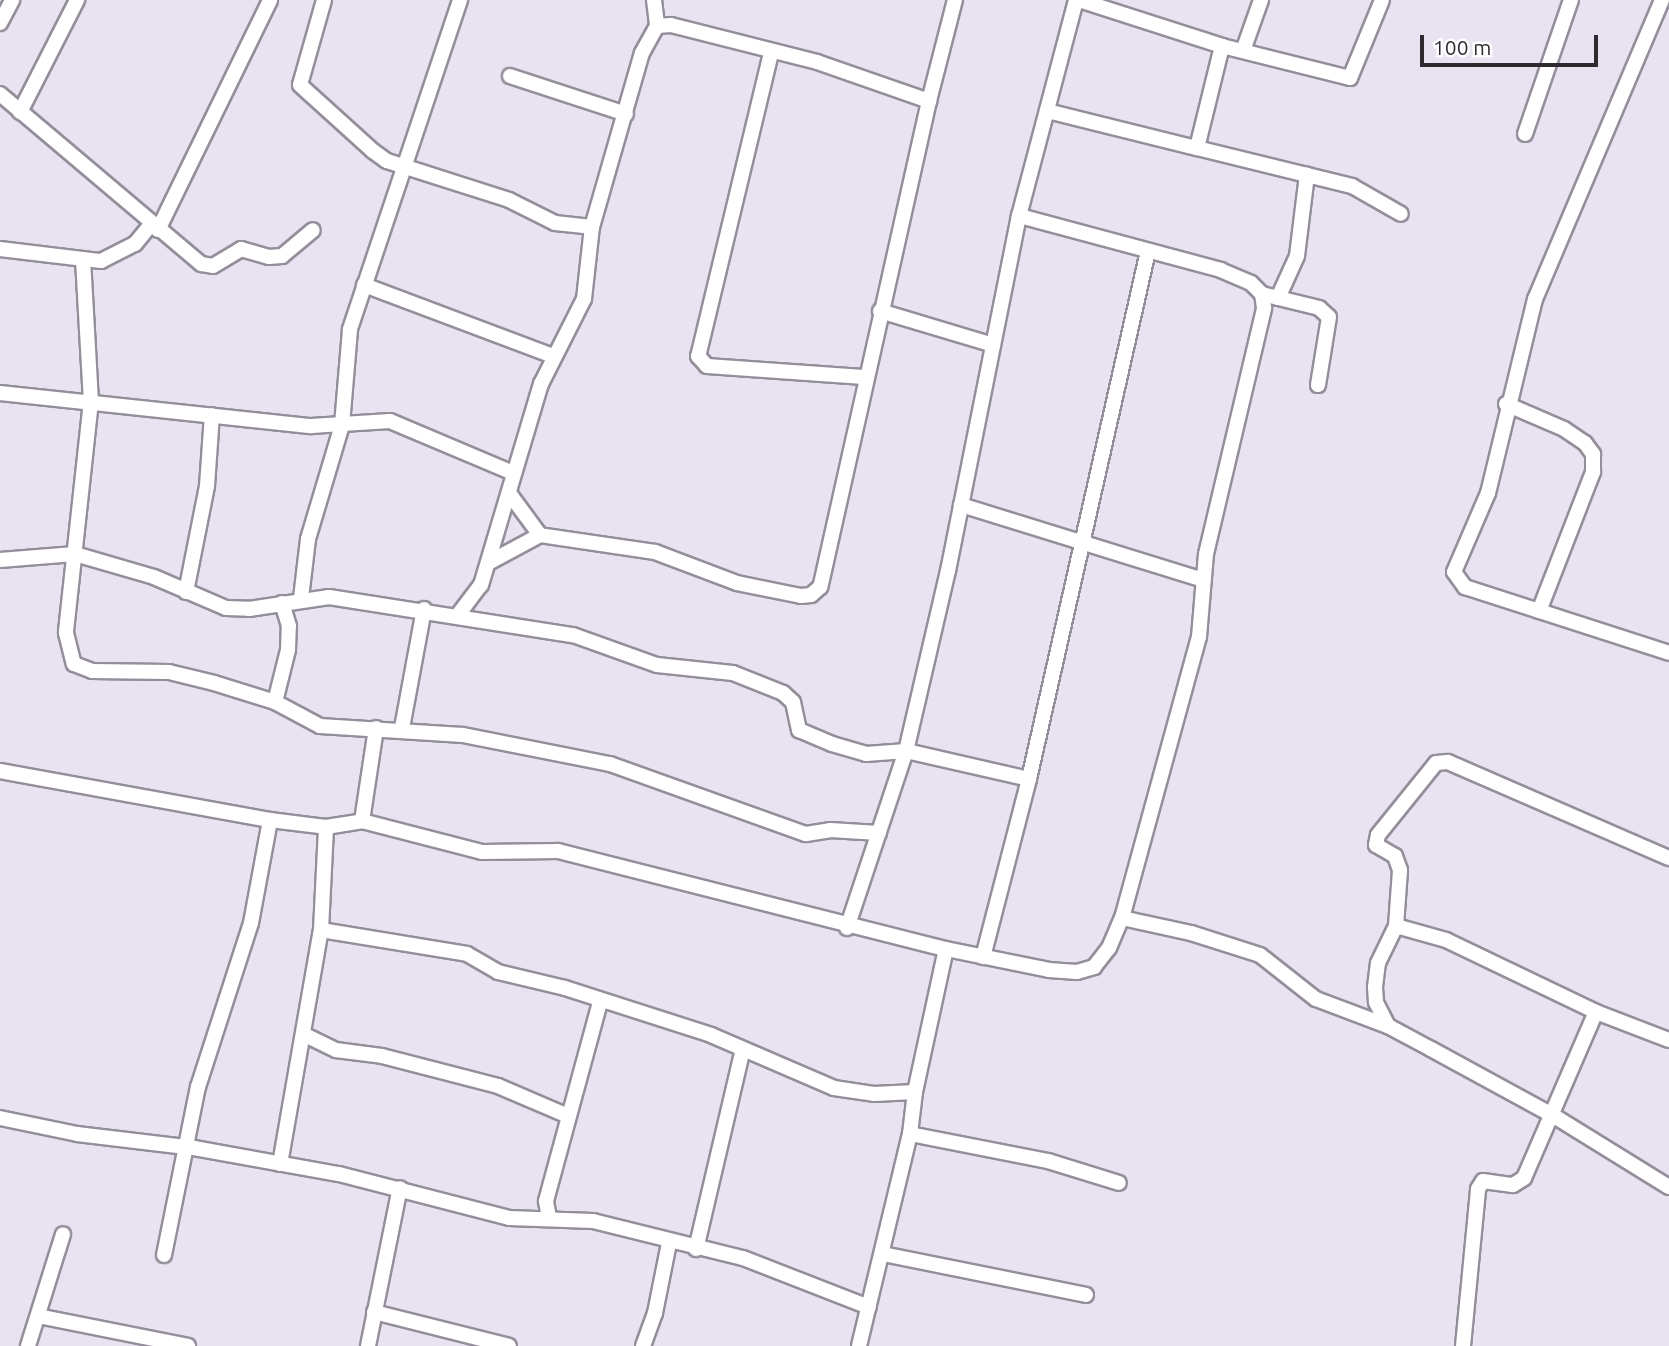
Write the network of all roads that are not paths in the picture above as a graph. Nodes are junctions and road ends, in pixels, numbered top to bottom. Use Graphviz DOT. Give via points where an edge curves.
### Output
graph roads {
  1 [pos="12,0"];
  2 [pos="77,0"];
  3 [pos="270,0"];
  4 [pos="460,0"];
  5 [pos="654,0"];
  6 [pos="956,0"];
  7 [pos="1078,0"];
  8 [pos="1261,0"];
  9 [pos="1382,0"];
  10 [pos="1571,0"];
  11 [pos="1662,0"];
  12 [pos="321,2"];
  13 [pos="0,23"];
  14 [pos="657,26"];
  15 [pos="1222,46"];
  16 [pos="1244,48"];
  17 [pos="771,53"];
  18 [pos="510,76"];
  19 [pos="0,94"];
  20 [pos="929,102"];
  21 [pos="1047,111"];
  22 [pos="20,112"];
  23 [pos="626,114"];
  24 [pos="1525,134"];
  25 [pos="1197,149"];
  26 [pos="402,166"];
  27 [pos="1307,175"];
  28 [pos="1401,214"];
  29 [pos="1019,216"];
  30 [pos="154,227"];
  31 [pos="592,227"];
  32 [pos="313,230"];
  33 [pos="0,249"];
  34 [pos="1148,251"];
  35 [pos="83,259"];
  36 [pos="364,285"];
  37 [pos="1262,294"];
  38 [pos="1278,298"];
  39 [pos="880,312"];
  40 [pos="993,345"];
  41 [pos="553,356"];
  42 [pos="864,377"];
  43 [pos="1318,385"];
  44 [pos="0,393"];
  45 [pos="91,401"];
  46 [pos="1506,404"];
  47 [pos="212,415"];
  48 [pos="342,425"];
  49 [pos="513,473"];
  50 [pos="509,493"];
  51 [pos="961,505"];
  52 [pos="540,534"];
  53 [pos="1080,543"];
  54 [pos="75,554"];
  55 [pos="0,560"];
  56 [pos="488,563"];
  57 [pos="1203,580"];
  58 [pos="187,592"];
  59 [pos="301,598"];
  60 [pos="282,603"];
  61 [pos="424,610"];
  62 [pos="1539,611"];
  63 [pos="458,615"];
  64 [pos="1669,653"];
  65 [pos="275,702"];
  66 [pos="402,728"];
  67 [pos="376,729"];
  68 [pos="906,751"];
  69 [pos="0,771"];
  70 [pos="1029,779"];
  71 [pos="270,820"];
  72 [pos="362,821"];
  73 [pos="326,827"];
  74 [pos="878,833"];
  75 [pos="1669,858"];
  76 [pos="1122,918"];
  77 [pos="1396,926"];
  78 [pos="847,928"];
  79 [pos="321,930"];
  80 [pos="946,949"];
  81 [pos="983,957"];
  82 [pos="600,1002"];
  83 [pos="1596,1012"];
  84 [pos="1388,1026"];
  85 [pos="303,1034"];
  86 [pos="1669,1040"];
  87 [pos="743,1049"];
  88 [pos="915,1091"];
  89 [pos="568,1115"];
  90 [pos="1554,1116"];
  91 [pos="0,1118"];
  92 [pos="910,1134"];
  93 [pos="186,1148"];
  94 [pos="280,1164"];
  95 [pos="1119,1183"];
  96 [pos="1669,1187"];
  97 [pos="400,1188"];
  98 [pos="549,1217"];
  99 [pos="63,1234"];
  100 [pos="669,1242"];
  101 [pos="696,1249"];
  102 [pos="883,1254"];
  103 [pos="164,1255"];
  104 [pos="1086,1295"];
  105 [pos="869,1307"];
  106 [pos="374,1312"];
  107 [pos="38,1316"];
  108 [pos="28,1346"];
  109 [pos="188,1346"];
  110 [pos="368,1346"];
  111 [pos="508,1346"];
  112 [pos="643,1346"];
  113 [pos="859,1346"];
  114 [pos="1463,1346"];
  1 -- 13 [label="street"];
  2 -- 22 [label="street"];
  3 -- 30 [label="street"];
  4 -- 26 [label="street"];
  5 -- 14 [label="street"];
  6 -- 20 [label="street"];
  7 -- 15 [label="street"];
  7 -- 21 [label="street"];
  8 -- 16 [label="street"];
  9 -- 16 [label="street" via="1350,78"];
  10 -- 24 [label="street"];
  11 -- 46 [label="street" via="1535,299"];
  12 -- 26 [label="street" via="300,85 373,151"];
  14 -- 17 [label="street" via="671,25"];
  14 -- 23 [label="street" via="642,53"];
  15 -- 16 [label="street"];
  15 -- 25 [label="street"];
  17 -- 20 [label="street" via="817,62"];
  17 -- 42 [label="street" via="698,356 708,366"];
  18 -- 23 [label="street"];
  19 -- 22 [label="street"];
  20 -- 39 [label="street"];
  21 -- 25 [label="street"];
  21 -- 29 [label="street"];
  22 -- 30 [label="street"];
  23 -- 31 [label="street"];
  25 -- 27 [label="street"];
  26 -- 31 [label="street" via="509,200 555,223"];
  26 -- 36 [label="street"];
  27 -- 28 [label="street" via="1352,187"];
  27 -- 38 [label="street" via="1297,256"];
  29 -- 34 [label="street"];
  29 -- 40 [label="street"];
  30 -- 32 [label="street" via="207,266 241,249 282,256"];
  30 -- 35 [label="street" via="116,256"];
  31 -- 41 [label="street" via="584,299"];
  33 -- 35 [label="street"];
  34 -- 37 [label="street" via="1221,270 1251,283"];
  34 -- 53 [label="street"];
  35 -- 45 [label="street"];
  36 -- 41 [label="street"];
  36 -- 48 [label="street" via="346,349"];
  37 -- 38 [label="street"];
  37 -- 57 [label="street" via="1264,308"];
  38 -- 43 [label="street" via="1319,308 1329,317"];
  39 -- 40 [label="street"];
  39 -- 42 [label="street"];
  40 -- 51 [label="street"];
  41 -- 49 [label="street"];
  42 -- 52 [label="street" via="831,550 820,587 811,595 737,583 654,552"];
  44 -- 45 [label="street"];
  45 -- 47 [label="street"];
  45 -- 54 [label="street"];
  46 -- 62 [label="street" via="1564,429 1593,454 1593,472"];
  46 -- 62 [label="street" via="1488,494 1454,572 1465,587"];
  47 -- 48 [label="street"];
  47 -- 58 [label="street" via="207,486"];
  48 -- 49 [label="street" via="390,421 405,425"];
  48 -- 59 [label="street" via="308,539"];
  49 -- 50 [label="street"];
  50 -- 52 [label="street"];
  50 -- 56 [label="street"];
  51 -- 53 [label="street"];
  51 -- 68 [label="street"];
  52 -- 56 [label="street"];
  53 -- 57 [label="street"];
  53 -- 70 [label="street"];
  54 -- 55 [label="street"];
  54 -- 58 [label="street" via="110,562"];
  54 -- 65 [label="street" via="66,634 74,664 92,671 169,672"];
  56 -- 63 [label="street" via="477,592"];
  57 -- 76 [label="street" via="1199,637"];
  58 -- 60 [label="street" via="226,608"];
  59 -- 60 [label="street"];
  59 -- 61 [label="street" via="329,597"];
  60 -- 65 [label="street" via="289,626 288,650"];
  61 -- 63 [label="street"];
  61 -- 66 [label="street"];
  62 -- 64 [label="street"];
  63 -- 68 [label="street" via="573,635 674,670 733,673 783,693 793,702 799,730 810,736 866,754"];
  65 -- 67 [label="street" via="320,726"];
  66 -- 67 [label="street"];
  66 -- 74 [label="street" via="463,735 610,764 806,834 830,830"];
  67 -- 72 [label="street"];
  68 -- 70 [label="street"];
  68 -- 74 [label="street"];
  69 -- 71 [label="street"];
  70 -- 81 [label="street"];
  71 -- 73 [label="street"];
  71 -- 93 [label="street" via="251,923 208,1047"];
  72 -- 73 [label="street"];
  72 -- 78 [label="street" via="482,852 558,851"];
  73 -- 79 [label="street"];
  74 -- 78 [label="street"];
  75 -- 77 [label="street" via="1448,762 1436,764 1378,835 1376,845 1399,861"];
  76 -- 81 [label="street" via="1109,948 1094,967 1077,972"];
  76 -- 84 [label="street" via="1260,955 1316,999"];
  77 -- 83 [label="street" via="1446,940"];
  77 -- 84 [label="street" via="1378,963 1375,987 1376,1002"];
  78 -- 80 [label="street"];
  79 -- 82 [label="street" via="467,954 498,972 565,988"];
  79 -- 85 [label="street"];
  80 -- 81 [label="street"];
  80 -- 88 [label="street"];
  82 -- 87 [label="street" via="693,1028"];
  82 -- 89 [label="street"];
  83 -- 86 [label="street"];
  83 -- 90 [label="street"];
  84 -- 90 [label="street"];
  85 -- 89 [label="street" via="336,1049 498,1086"];
  85 -- 94 [label="street"];
  87 -- 88 [label="street" via="834,1088 874,1094"];
  87 -- 101 [label="street"];
  88 -- 92 [label="street"];
  89 -- 98 [label="street" via="547,1201"];
  90 -- 96 [label="street"];
  90 -- 114 [label="street" via="1518,1184 1483,1181 1478,1189"];
  91 -- 93 [label="street" via="76,1134"];
  92 -- 95 [label="street" via="1048,1161"];
  92 -- 102 [label="street"];
  93 -- 94 [label="street"];
  93 -- 103 [label="street"];
  94 -- 97 [label="street"];
  97 -- 98 [label="street" via="509,1218"];
  97 -- 106 [label="street"];
  98 -- 100 [label="street" via="593,1221"];
  99 -- 107 [label="street"];
  100 -- 101 [label="street"];
  100 -- 112 [label="street"];
  101 -- 105 [label="street" via="743,1258"];
  102 -- 104 [label="street"];
  102 -- 105 [label="street"];
  105 -- 113 [label="street"];
  106 -- 110 [label="street"];
  106 -- 111 [label="street"];
  107 -- 108 [label="street"];
  107 -- 109 [label="street"];
}
